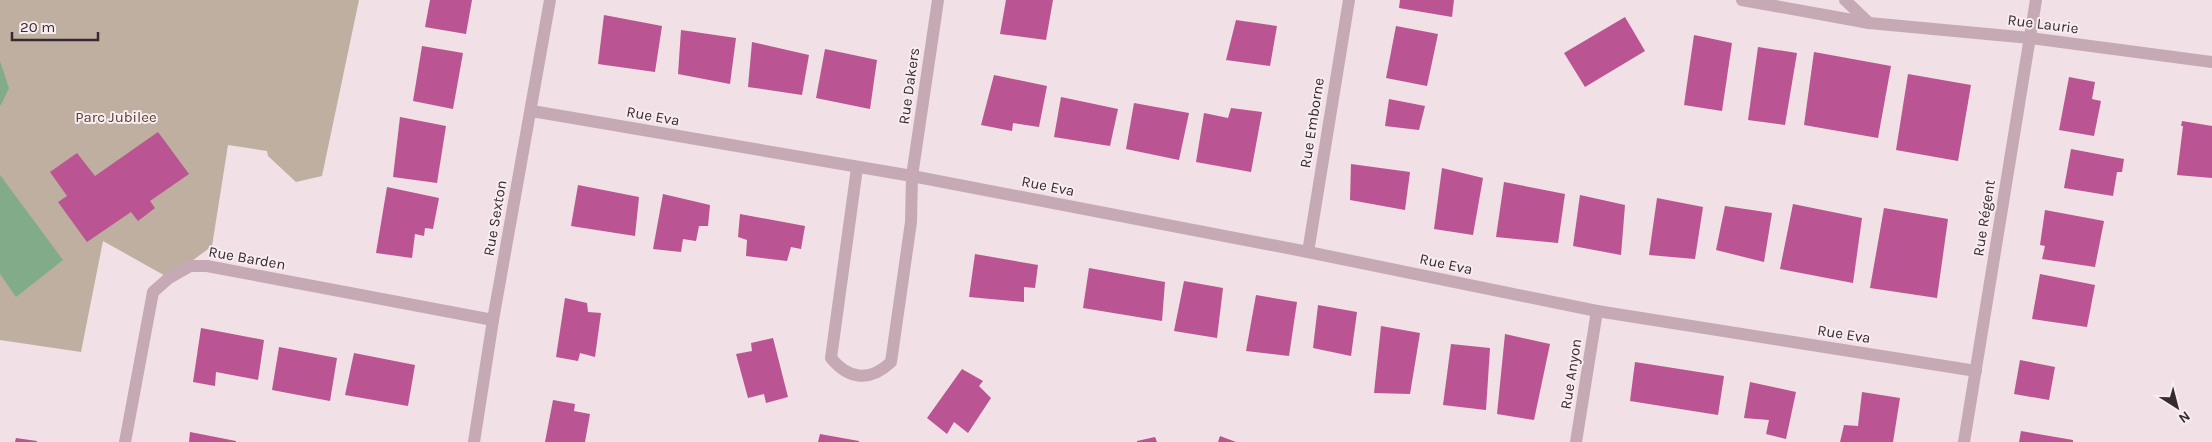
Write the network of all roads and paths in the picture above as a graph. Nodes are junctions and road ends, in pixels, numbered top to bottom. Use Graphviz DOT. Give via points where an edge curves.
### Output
graph roads {
  1 [pos="550,0"];
  2 [pos="938,0"];
  3 [pos="1349,0"];
  4 [pos="1742,0"];
  5 [pos="1845,0"];
  6 [pos="2036,0"];
  7 [pos="1869,23"];
  8 [pos="2030,38"];
  9 [pos="2212,62"];
  10 [pos="532,111"];
  11 [pos="857,168"];
  12 [pos="912,176"];
  13 [pos="1308,252"];
  14 [pos="1597,312"];
  15 [pos="493,320"];
  16 [pos="1976,371"];
  17 [pos="125,442"];
  18 [pos="474,442"];
  19 [pos="1576,442"];
  20 [pos="1964,442"];
  1 -- 10 [label="street, Rue Sexton"];
  2 -- 12 [label="street, Rue Dakers"];
  3 -- 13 [label="street, Rue Emborne"];
  4 -- 7 [label="street, Rue Laurie"];
  5 -- 7 [label="street"];
  6 -- 8 [label="street, Rue Régent"];
  7 -- 8 [label="street, Rue Laurie"];
  8 -- 9 [label="street, Rue Laurie"];
  8 -- 16 [label="street, Rue Régent"];
  10 -- 11 [label="street, Rue Eva"];
  10 -- 15 [label="street, Rue Sexton"];
  11 -- 12 [label="street, Rue Eva"];
  11 -- 12 [label="street" via="831,358 840,369 857,376 880,372 891,362 911,222"];
  12 -- 13 [label="street, Rue Eva"];
  13 -- 14 [label="street, Rue Eva"];
  14 -- 16 [label="street, Rue Eva"];
  14 -- 19 [label="street, Rue Anyon"];
  15 -- 17 [label="street, Rue Barden" via="207,266 190,266 153,292"];
  15 -- 18 [label="street, Rue Sexton"];
  16 -- 20 [label="street, Rue Régent"];
}
